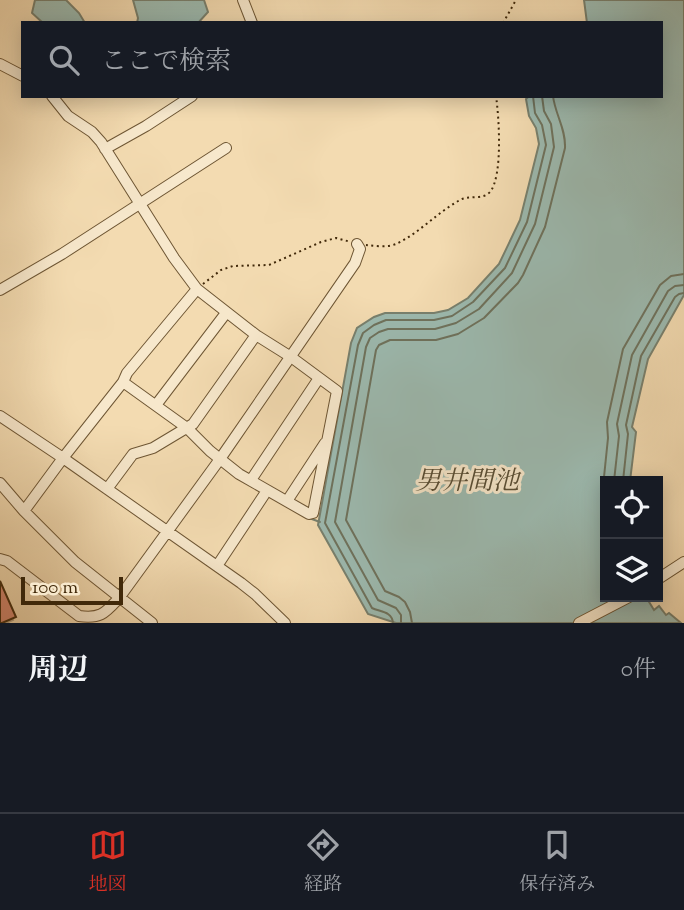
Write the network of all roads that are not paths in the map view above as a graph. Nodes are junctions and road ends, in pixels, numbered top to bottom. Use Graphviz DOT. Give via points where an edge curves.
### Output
graph roads {
  1 [pos="243,0"];
  2 [pos="251,21"];
  3 [pos="0,64"];
  4 [pos="21,75"];
  5 [pos="54,98"];
  6 [pos="189,98"];
  7 [pos="226,148"];
  8 [pos="105,149"];
  9 [pos="140,204"];
  10 [pos="357,244"];
  11 [pos="197,289"];
  12 [pos="0,290"];
  13 [pos="226,313"];
  14 [pos="256,335"];
  15 [pos="291,357"];
  16 [pos="319,378"];
  17 [pos="123,382"];
  18 [pos="156,405"];
  19 [pos="0,416"];
  20 [pos="187,428"];
  21 [pos="328,438"];
  22 [pos="63,458"];
  23 [pos="220,459"];
  24 [pos="251,480"];
  25 [pos="0,483"];
  26 [pos="107,489"];
  27 [pos="264,495"];
  28 [pos="287,501"];
  29 [pos="23,511"];
  30 [pos="167,531"];
  31 [pos="0,559"];
  32 [pos="684,562"];
  33 [pos="217,566"];
  34 [pos="663,576"];
  35 [pos="119,598"];
  36 [pos="619,602"];
  37 [pos="152,623"];
  38 [pos="285,623"];
  39 [pos="579,623"];
  1 -- 2 [label="street"];
  3 -- 4 [label="street"];
  5 -- 8 [label="street"];
  6 -- 8 [label="street"];
  7 -- 9 [label="street"];
  8 -- 9 [label="street"];
  9 -- 11 [label="street"];
  9 -- 12 [label="street"];
  10 -- 15 [label="street" via="360,249 355,263"];
  11 -- 13 [label="street"];
  11 -- 17 [label="street"];
  13 -- 14 [label="street"];
  13 -- 18 [label="street"];
  14 -- 15 [label="street"];
  14 -- 20 [label="street"];
  15 -- 16 [label="street"];
  15 -- 23 [label="street"];
  16 -- 21 [label="street" via="337,391"];
  16 -- 24 [label="street"];
  17 -- 18 [label="street"];
  17 -- 22 [label="street"];
  18 -- 20 [label="street"];
  19 -- 22 [label="street"];
  20 -- 23 [label="street"];
  20 -- 26 [label="street" via="133,454"];
  21 -- 28 [label="street"];
  21 -- 28 [label="street" via="313,513"];
  22 -- 26 [label="street"];
  22 -- 29 [label="street"];
  23 -- 24 [label="street"];
  23 -- 30 [label="street"];
  24 -- 28 [label="street"];
  25 -- 29 [label="street"];
  26 -- 30 [label="street"];
  27 -- 33 [label="street"];
  29 -- 35 [label="street"];
  30 -- 33 [label="street"];
  30 -- 35 [label="street"];
  31 -- 35 [label="street" via="79,616 93,618 106,613"];
  32 -- 34 [label="street"];
  33 -- 38 [label="street"];
  35 -- 37 [label="street"];
  36 -- 39 [label="street"];
}
